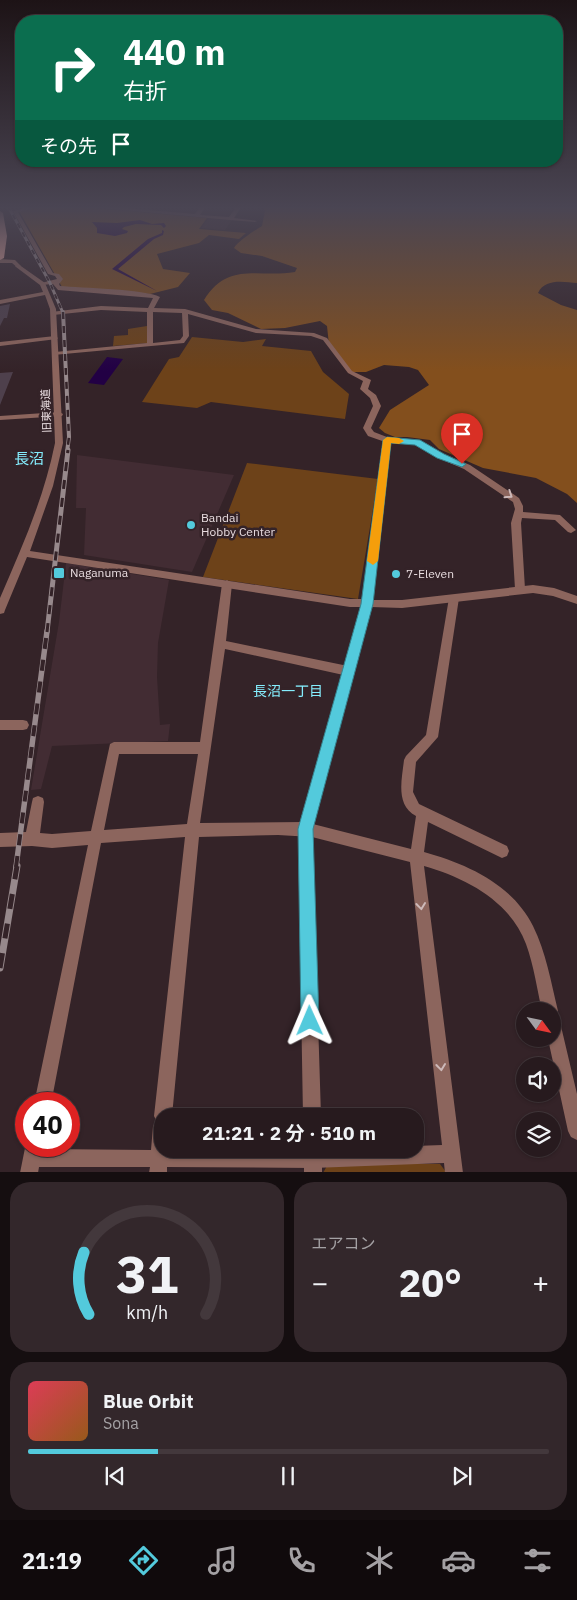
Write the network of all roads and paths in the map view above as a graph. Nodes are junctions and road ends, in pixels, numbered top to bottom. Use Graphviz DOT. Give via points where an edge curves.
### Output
graph roads {
  1 [pos="11,261"];
  2 [pos="43,261"];
  3 [pos="55,282"];
  4 [pos="43,284"];
  5 [pos="47,293"];
  6 [pos="0,302"];
  7 [pos="150,310"];
  8 [pos="184,311"];
  9 [pos="54,313"];
  10 [pos="55,338"];
  11 [pos="0,344"];
  12 [pos="150,345"];
  13 [pos="56,354"];
  14 [pos="59,414"];
  15 [pos="0,418"];
  16 [pos="387,440"];
  17 [pos="519,514"];
  18 [pos="571,530"];
  19 [pos="24,553"];
  20 [pos="227,584"];
  21 [pos="520,589"];
  22 [pos="454,598"];
  23 [pos="577,600"];
  24 [pos="367,604"];
  25 [pos="0,610"];
  26 [pos="220,644"];
  27 [pos="348,671"];
  28 [pos="0,724"];
  29 [pos="23,725"];
  30 [pos="206,748"];
  31 [pos="38,802"];
  32 [pos="423,814"];
  33 [pos="193,829"];
  34 [pos="305,829"];
  35 [pos="94,837"];
  36 [pos="32,839"];
  37 [pos="0,840"];
  38 [pos="502,851"];
  39 [pos="416,857"];
  40 [pos="548,1002"];
  41 [pos="558,1048"];
  42 [pos="44,1092"];
  43 [pos="165,1108"];
  44 [pos="312,1108"];
  45 [pos="577,1131"];
  46 [pos="451,1154"];
  47 [pos="31,1159"];
  48 [pos="313,1160"];
  49 [pos="158,1165"];
  50 [pos="454,1172"];
  1 -- 4 [label="street"];
  2 -- 3 [label="street" via="51,274 59,276 60,281"];
  3 -- 4 [label="street"];
  3 -- 7 [label="street" via="58,288 157,297"];
  4 -- 5 [label="street, 旧東海道"];
  5 -- 6 [label="street"];
  5 -- 9 [label="street, 旧東海道"];
  7 -- 8 [label="street"];
  7 -- 9 [label="street" via="101,308"];
  7 -- 12 [label="street"];
  8 -- 12 [label="street" via="186,336 182,342"];
  8 -- 16 [label="street" via="249,330 305,333 325,339 345,368 367,380 364,389 377,406 367,428 376,437"];
  9 -- 10 [label="street, 旧東海道"];
  10 -- 11 [label="street"];
  10 -- 13 [label="street, 旧東海道"];
  12 -- 13 [label="street"];
  13 -- 14 [label="street, 旧東海道"];
  14 -- 15 [label="street"];
  14 -- 19 [label="street, 旧東海道" via="56,462"];
  16 -- 17 [label="street, one-way" via="417,442 468,467 516,500"];
  16 -- 24 [label="street"];
  17 -- 18 [label="street" via="557,517"];
  17 -- 21 [label="street" via="516,523"];
  19 -- 20 [label="street"];
  19 -- 25 [label="street, 旧東海道"];
  20 -- 24 [label="street"];
  20 -- 26 [label="street"];
  21 -- 22 [label="street"];
  21 -- 23 [label="street" via="554,592"];
  22 -- 24 [label="street"];
  22 -- 32 [label="street" via="432,737 410,760 410,803"];
  24 -- 27 [label="street"];
  26 -- 27 [label="street"];
  26 -- 30 [label="street"];
  27 -- 34 [label="street"];
  28 -- 29 [label="street"];
  30 -- 33 [label="street"];
  30 -- 35 [label="street" via="114,748"];
  31 -- 36 [label="street"];
  32 -- 38 [label="street"];
  32 -- 39 [label="street"];
  33 -- 34 [label="street"];
  33 -- 35 [label="street"];
  33 -- 43 [label="street"];
  34 -- 39 [label="street"];
  34 -- 44 [label="street"];
  35 -- 36 [label="street" via="52,841"];
  35 -- 42 [label="street"];
  36 -- 37 [label="street"];
  39 -- 40 [label="street" via="472,876 516,914 533,942"];
  39 -- 46 [label="street, one-way"];
  41 -- 45 [label="street"];
  46 -- 48 [label="street"];
  46 -- 50 [label="street"];
  47 -- 49 [label="street"];
  48 -- 49 [label="street"];
}
